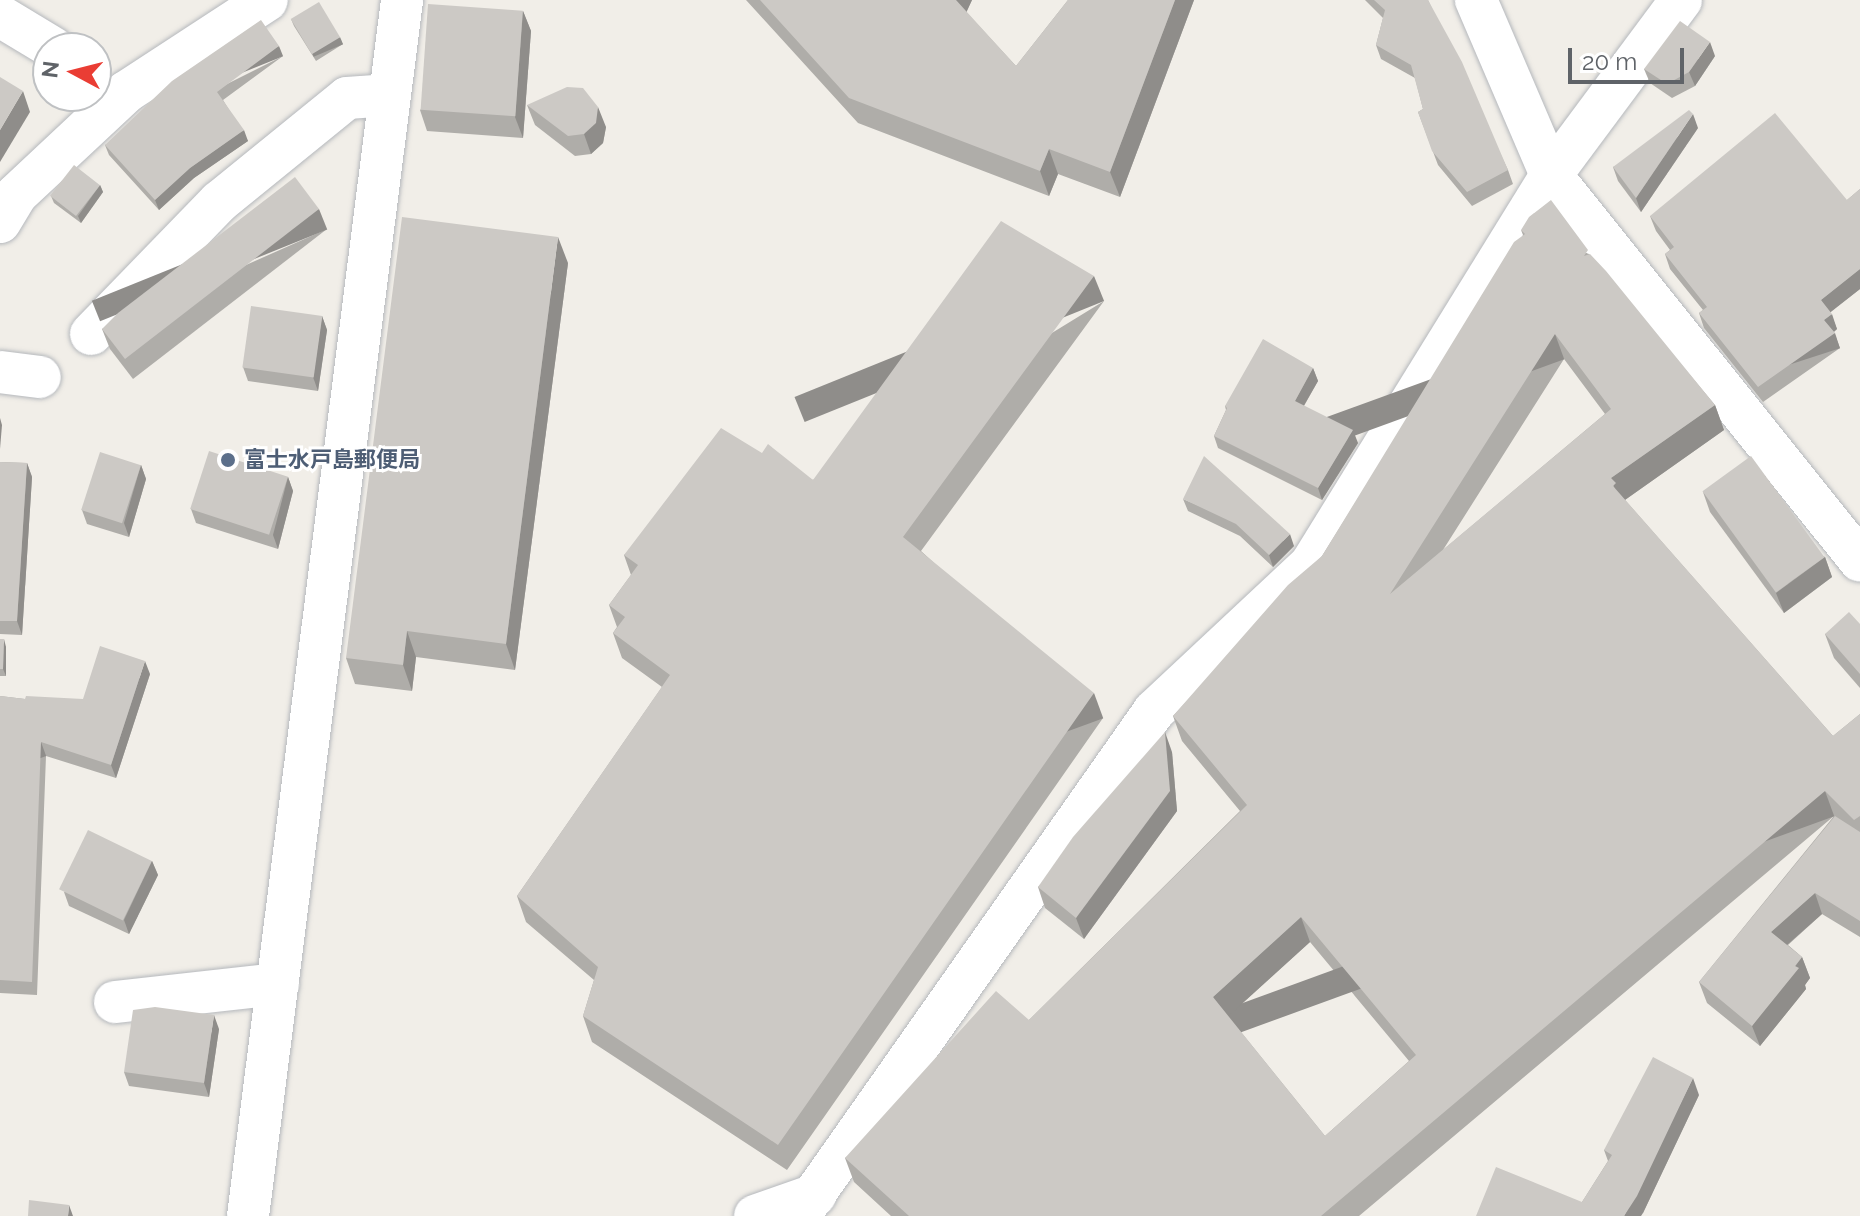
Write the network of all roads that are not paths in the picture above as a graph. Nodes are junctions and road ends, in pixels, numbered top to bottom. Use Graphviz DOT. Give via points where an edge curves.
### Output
graph roads {
  1 [pos="267,0"];
  2 [pos="402,0"];
  3 [pos="1476,0"];
  4 [pos="1681,0"];
  5 [pos="0,16"];
  6 [pos="32,35"];
  7 [pos="112,82"];
  8 [pos="390,95"];
  9 [pos="86,112"];
  10 [pos="1551,175"];
  11 [pos="0,222"];
  12 [pos="91,334"];
  13 [pos="1860,561"];
  14 [pos="278,984"];
  15 [pos="115,1002"];
  16 [pos="818,1209"];
  17 [pos="248,1216"];
  18 [pos="755,1216"];
  1 -- 7 [label="street"];
  2 -- 8 [label="street"];
  3 -- 10 [label="street"];
  4 -- 10 [label="street"];
  5 -- 6 [label="street"];
  8 -- 12 [label="street" via="347,98 219,202"];
  8 -- 14 [label="street"];
  9 -- 11 [label="street" via="16,195"];
  10 -- 13 [label="street"];
  10 -- 16 [label="street" via="1311,564 1154,711"];
  14 -- 15 [label="street"];
  14 -- 17 [label="street"];
  16 -- 18 [label="street"];
}
